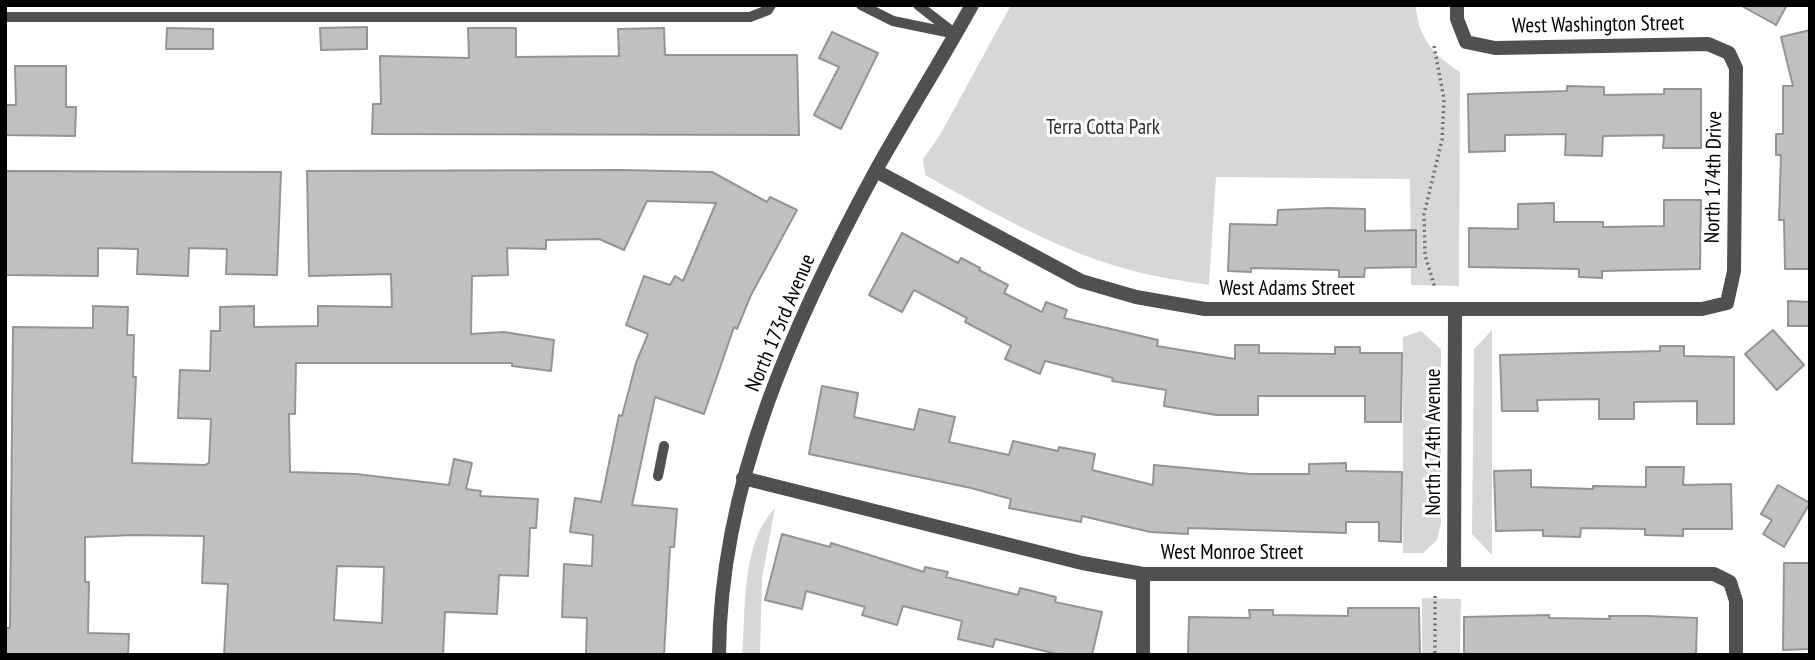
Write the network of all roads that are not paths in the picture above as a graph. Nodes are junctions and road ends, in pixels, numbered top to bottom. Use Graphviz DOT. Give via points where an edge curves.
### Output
graph roads {
  1 [pos="344,5"];
  2 [pos="771,5"];
  3 [pos="861,5"];
  4 [pos="918,5"];
  5 [pos="972,5"];
  6 [pos="1457,5"];
  7 [pos="91,11"];
  8 [pos="5,17"];
  9 [pos="344,17"];
  10 [pos="956,34"];
  11 [pos="1729,53"];
  12 [pos="876,171"];
  13 [pos="1727,303"];
  14 [pos="1455,310"];
  15 [pos="664,446"];
  16 [pos="658,476"];
  17 [pos="743,478"];
  18 [pos="1143,574"];
  19 [pos="1454,575"];
  20 [pos="719,655"];
  21 [pos="1143,655"];
  22 [pos="1736,655"];
  1 -- 9 [label="lane"];
  2 -- 9 [label="lane" via="750,17"];
  3 -- 10 [label="lane" via="893,21"];
  4 -- 10 [label="lane"];
  5 -- 10 [label="street, North 173rd Avenue"];
  6 -- 11 [label="street, West Washington Street" via="1465,42 1495,48 1708,44"];
  7 -- 8 [label="lane"];
  7 -- 9 [label="lane"];
  10 -- 12 [label="street, North 173rd Avenue"];
  11 -- 13 [label="street, North 174th Drive" via="1736,68 1734,271"];
  12 -- 14 [label="street, West Adams Street" via="1081,281 1136,297 1205,309"];
  12 -- 17 [label="street, North 173rd Avenue" via="778,375"];
  13 -- 14 [label="street, West Adams Street" via="1702,309"];
  14 -- 19 [label="street, North 174th Avenue"];
  15 -- 16 [label="lane"];
  17 -- 18 [label="street, West Monroe Street" via="1082,564"];
  17 -- 20 [label="street, North 173rd Avenue" via="729,547"];
  18 -- 19 [label="street, West Monroe Street"];
  18 -- 21 [label="street"];
  19 -- 22 [label="street, West Monroe Street" via="1714,574 1730,582 1736,601"];
}
